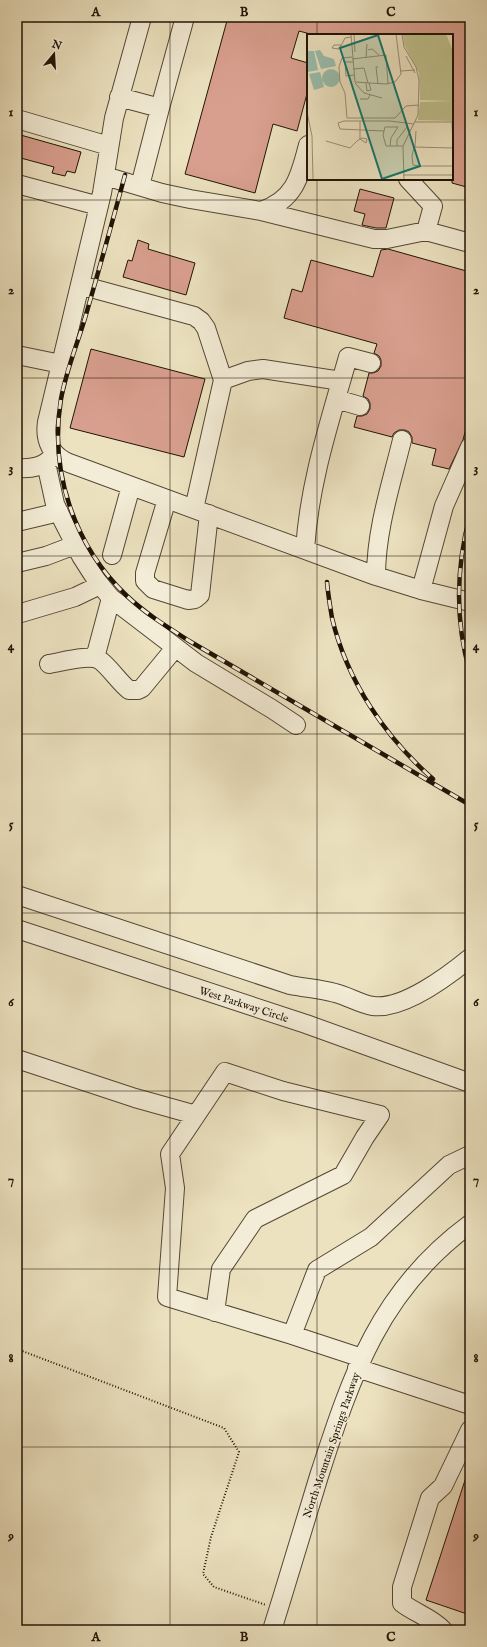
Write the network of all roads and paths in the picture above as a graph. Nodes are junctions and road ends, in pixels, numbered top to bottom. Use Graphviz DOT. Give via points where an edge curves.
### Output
graph roads {
  1 [pos="142,17"];
  2 [pos="185,17"];
  3 [pos="119,97"];
  4 [pos="160,108"];
  5 [pos="17,119"];
  6 [pos="109,146"];
  7 [pos="307,149"];
  8 [pos="105,176"];
  9 [pos="409,180"];
  10 [pos="17,184"];
  11 [pos="140,186"];
  12 [pos="99,206"];
  13 [pos="261,211"];
  14 [pos="426,231"];
  15 [pos="470,243"];
  16 [pos="80,285"];
  17 [pos="17,355"];
  18 [pos="61,364"];
  19 [pos="372,364"];
  20 [pos="223,380"];
  21 [pos="342,380"];
  22 [pos="336,399"];
  23 [pos="360,406"];
  24 [pos="402,440"];
  25 [pos="470,447"];
  26 [pos="50,458"];
  27 [pos="17,468"];
  28 [pos="131,486"];
  29 [pos="166,499"];
  30 [pos="59,512"];
  31 [pos="201,512"];
  32 [pos="17,522"];
  33 [pos="75,545"];
  34 [pos="305,550"];
  35 [pos="112,555"];
  36 [pos="17,563"];
  37 [pos="376,576"];
  38 [pos="421,590"];
  39 [pos="106,592"];
  40 [pos="470,602"];
  41 [pos="22,613"];
  42 [pos="176,648"];
  43 [pos="95,658"];
  44 [pos="49,664"];
  45 [pos="296,725"];
  46 [pos="17,895"];
  47 [pos="17,929"];
  48 [pos="470,958"];
  49 [pos="17,1059"];
  50 [pos="470,1082"];
  51 [pos="196,1115"];
  52 [pos="470,1156"];
  53 [pos="470,1224"];
  54 [pos="215,1312"];
  55 [pos="292,1335"];
  56 [pos="17,1349"];
  57 [pos="359,1363"];
  58 [pos="470,1405"];
  59 [pos="470,1430"];
  60 [pos="278,1610"];
  61 [pos="272,1630"];
  62 [pos="443,1630"];
  1 -- 3 [label="street"];
  2 -- 4 [label="street"];
  3 -- 4 [label="street"];
  3 -- 6 [label="street"];
  4 -- 11 [label="street"];
  5 -- 6 [label="street"];
  6 -- 8 [label="street"];
  7 -- 13 [label="street" via="293,188 276,205"];
  8 -- 11 [label="street"];
  8 -- 12 [label="street"];
  9 -- 14 [label="street" via="433,206"];
  10 -- 12 [label="street"];
  11 -- 13 [label="street" via="190,200"];
  12 -- 16 [label="street"];
  13 -- 14 [label="street" via="374,239"];
  14 -- 15 [label="street"];
  16 -- 18 [label="street"];
  16 -- 20 [label="street" via="198,318 206,328"];
  17 -- 18 [label="street"];
  18 -- 26 [label="street" via="46,429"];
  19 -- 21 [label="street" via="348,357"];
  20 -- 21 [label="street" via="248,371 263,369"];
  20 -- 31 [label="street"];
  21 -- 22 [label="street"];
  22 -- 23 [label="street"];
  22 -- 34 [label="street" via="311,492"];
  24 -- 37 [label="street" via="380,532"];
  25 -- 38 [label="street" via="444,506"];
  26 -- 27 [label="street" via="35,468"];
  26 -- 28 [label="street"];
  26 -- 30 [label="street" via="55,504"];
  28 -- 29 [label="street"];
  28 -- 35 [label="street"];
  29 -- 31 [label="street"];
  29 -- 31 [label="street" via="145,573 145,581 153,589 192,600 200,595"];
  30 -- 32 [label="street"];
  30 -- 33 [label="street"];
  31 -- 34 [label="street"];
  33 -- 36 [label="street"];
  33 -- 39 [label="street"];
  34 -- 37 [label="street"];
  37 -- 38 [label="street"];
  38 -- 40 [label="street"];
  39 -- 41 [label="street" via="75,597"];
  39 -- 42 [label="street"];
  39 -- 43 [label="street"];
  42 -- 43 [label="street" via="138,690 129,690"];
  42 -- 45 [label="street" via="212,674"];
  43 -- 44 [label="street"];
  46 -- 48 [label="street" via="290,985 336,993 374,1006 394,1004 413,996 446,977"];
  47 -- 50 [label="street, West Parkway Circle" via="306,1024"];
  49 -- 51 [label="street"];
  51 -- 54 [label="street" via="170,1154 175,1188 167,1297"];
  51 -- 54 [label="street" via="225,1072 283,1091 380,1116 365,1137 344,1176 255,1219 221,1269"];
  52 -- 55 [label="street" via="449,1165 371,1238 318,1270"];
  53 -- 57 [label="street, North Mountain Springs Parkway" via="435,1253 409,1282 385,1314"];
  54 -- 55 [label="street"];
  55 -- 57 [label="street"];
  56 -- 60 [label="path" via="224,1428 239,1452 211,1537 203,1574 214,1587"];
  57 -- 58 [label="street"];
  57 -- 60 [label="street, North Mountain Springs Parkway" via="341,1407"];
  59 -- 62 [label="street" via="443,1486 430,1498 402,1587 402,1603"];
  60 -- 61 [label="street, North Mountain Springs Parkway"];
}
